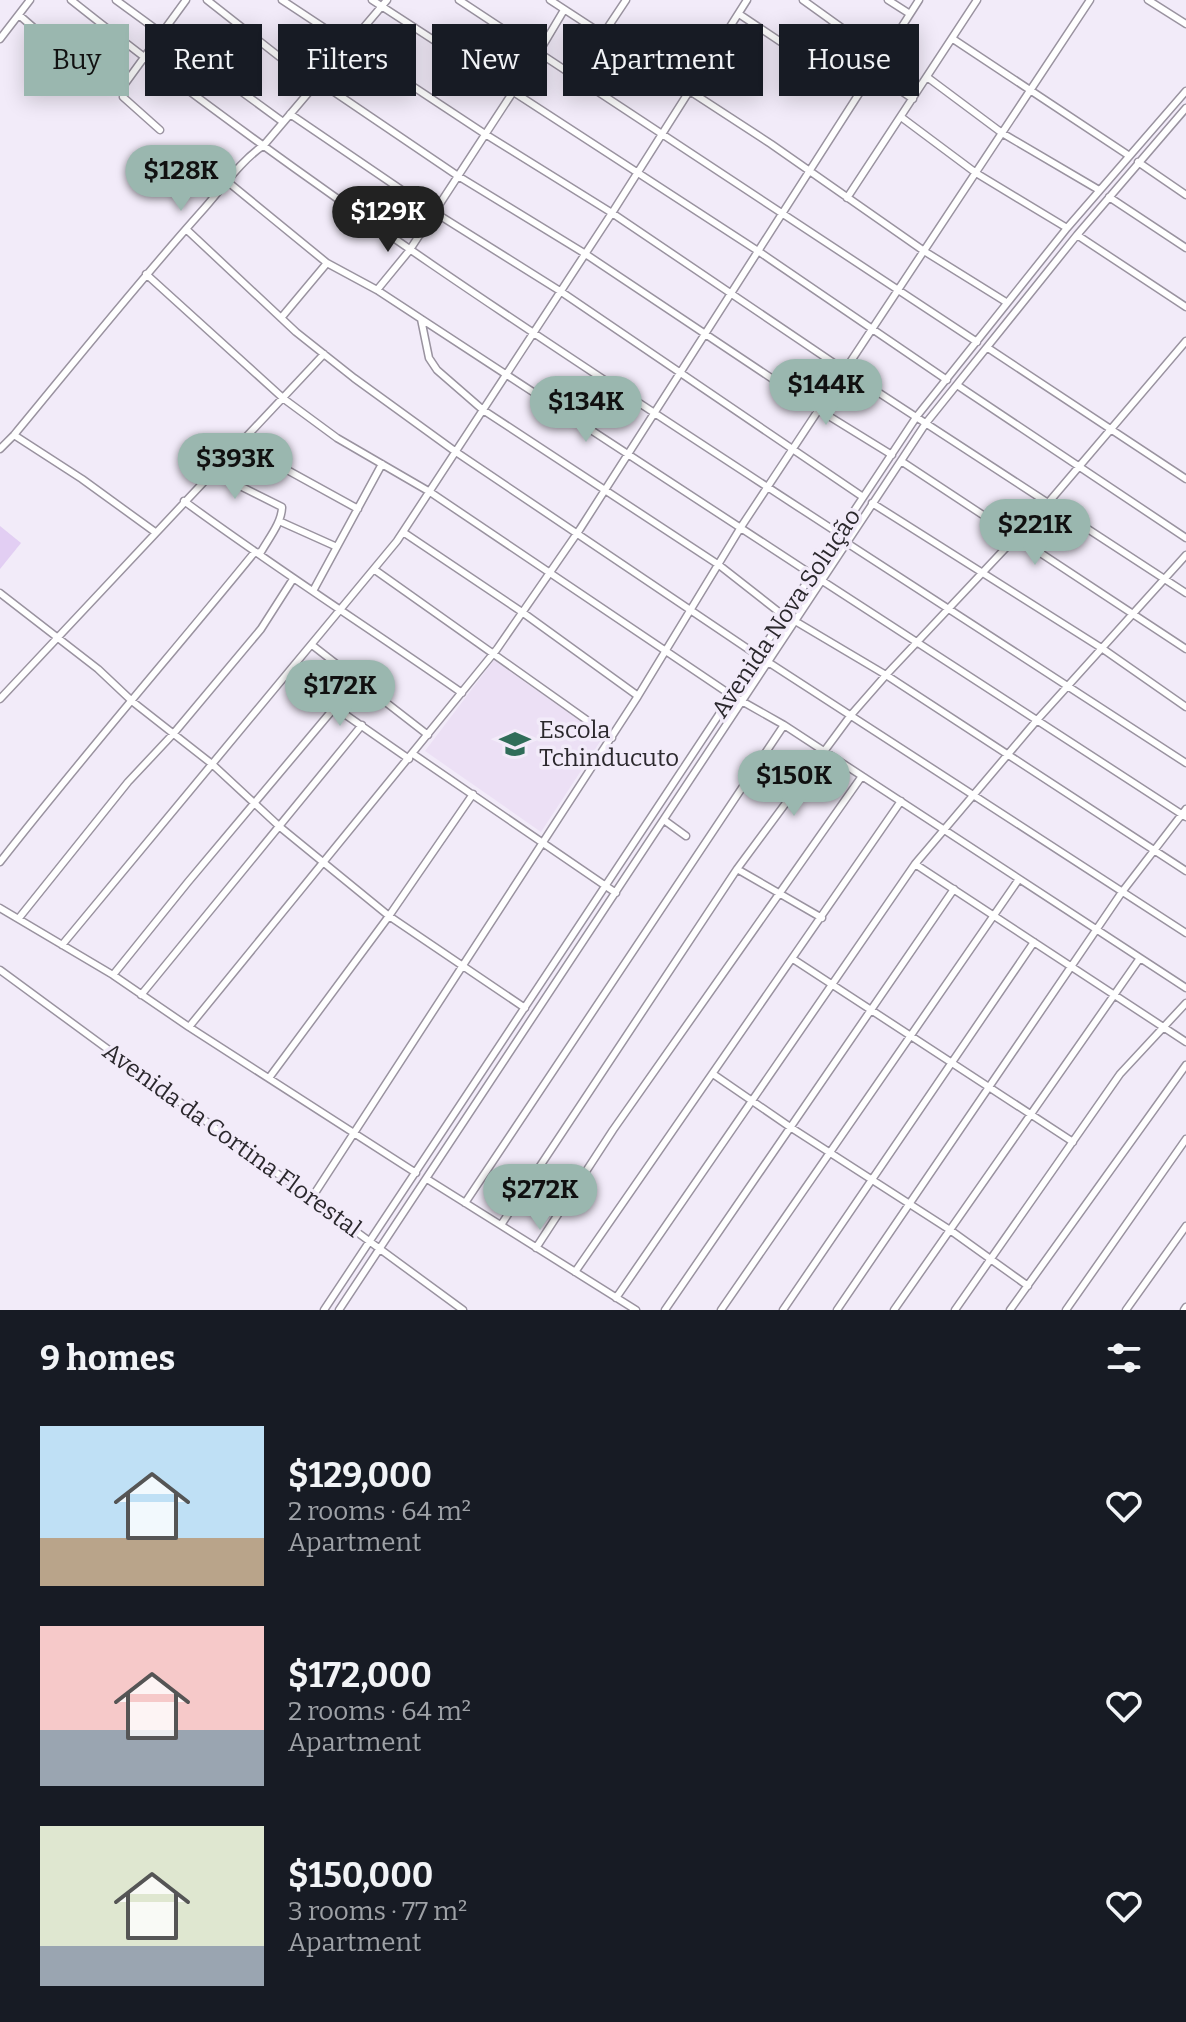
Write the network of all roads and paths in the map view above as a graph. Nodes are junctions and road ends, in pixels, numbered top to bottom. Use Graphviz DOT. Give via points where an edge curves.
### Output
graph roads {
  1 [pos="30,0"];
  2 [pos="71,0"];
  3 [pos="116,0"];
  4 [pos="186,0"];
  5 [pos="207,0"];
  6 [pos="282,0"];
  7 [pos="372,0"];
  8 [pos="459,0"];
  9 [pos="626,0"];
  10 [pos="747,0"];
  11 [pos="803,0"];
  12 [pos="888,0"];
  13 [pos="919,0"];
  14 [pos="977,0"];
  15 [pos="1090,0"];
  16 [pos="1148,0"];
  17 [pos="555,1"];
  18 [pos="384,3"];
  19 [pos="564,10"];
  20 [pos="739,14"];
  21 [pos="910,14"];
  22 [pos="19,15"];
  23 [pos="149,24"];
  24 [pos="166,24"];
  25 [pos="318,24"];
  26 [pos="367,24"];
  27 [pos="496,24"];
  28 [pos="584,24"];
  29 [pos="610,24"];
  30 [pos="733,24"];
  31 [pos="836,24"];
  32 [pos="903,24"];
  33 [pos="1186,24"];
  34 [pos="432,36"];
  35 [pos="0,39"];
  36 [pos="547,39"];
  37 [pos="953,39"];
  38 [pos="779,41"];
  39 [pos="278,53"];
  40 [pos="145,54"];
  41 [pos="143,57"];
  42 [pos="547,57"];
  43 [pos="927,77"];
  44 [pos="416,89"];
  45 [pos="1029,90"];
  46 [pos="1186,91"];
  47 [pos="247,96"];
  48 [pos="305,96"];
  49 [pos="337,96"];
  50 [pos="510,96"];
  51 [pos="519,96"];
  52 [pos="687,96"];
  53 [pos="695,96"];
  54 [pos="855,96"];
  55 [pos="909,96"];
  56 [pos="123,97"];
  57 [pos="913,99"];
  58 [pos="1186,108"];
  59 [pos="290,114"];
  60 [pos="901,117"];
  61 [pos="283,122"];
  62 [pos="160,130"];
  63 [pos="1002,133"];
  64 [pos="485,134"];
  65 [pos="663,134"];
  66 [pos="264,145"];
  67 [pos="1128,155"];
  68 [pos="1138,162"];
  69 [pos="811,172"];
  70 [pos="638,173"];
  71 [pos="976,173"];
  72 [pos="458,176"];
  73 [pos="228,182"];
  74 [pos="1099,190"];
  75 [pos="1186,195"];
  76 [pos="1109,197"];
  77 [pos="847,198"];
  78 [pos="434,212"];
  79 [pos="612,213"];
  80 [pos="784,213"];
  81 [pos="1067,228"];
  82 [pos="186,229"];
  83 [pos="1077,235"];
  84 [pos="1186,248"];
  85 [pos="409,251"];
  86 [pos="758,251"];
  87 [pos="924,251"];
  88 [pos="584,253"];
  89 [pos="327,263"];
  90 [pos="146,274"];
  91 [pos="377,290"];
  92 [pos="560,291"];
  93 [pos="897,292"];
  94 [pos="731,294"];
  95 [pos="1006,302"];
  96 [pos="1186,307"];
  97 [pos="281,318"];
  98 [pos="421,319"];
  99 [pos="872,329"];
  100 [pos="533,333"];
  101 [pos="704,333"];
  102 [pos="1186,341"];
  103 [pos="977,342"];
  104 [pos="988,348"];
  105 [pos="324,354"];
  106 [pos="844,370"];
  107 [pos="680,373"];
  108 [pos="506,374"];
  109 [pos="947,380"];
  110 [pos="957,385"];
  111 [pos="284,399"];
  112 [pos="483,410"];
  113 [pos="819,410"];
  114 [pos="653,413"];
  115 [pos="917,416"];
  116 [pos="926,423"];
  117 [pos="1111,430"];
  118 [pos="14,435"];
  119 [pos="240,444"];
  120 [pos="0,449"];
  121 [pos="792,450"];
  122 [pos="456,452"];
  123 [pos="627,453"];
  124 [pos="892,455"];
  125 [pos="901,461"];
  126 [pos="382,464"];
  127 [pos="1078,467"];
  128 [pos="212,472"];
  129 [pos="1186,479"];
  130 [pos="769,488"];
  131 [pos="604,490"];
  132 [pos="430,492"];
  133 [pos="863,497"];
  134 [pos="184,501"];
  135 [pos="872,503"];
  136 [pos="1048,503"];
  137 [pos="358,509"];
  138 [pos="279,521"];
  139 [pos="741,527"];
  140 [pos="155,532"];
  141 [pos="403,532"];
  142 [pos="838,533"];
  143 [pos="576,534"];
  144 [pos="1015,536"];
  145 [pos="1186,538"];
  146 [pos="847,543"];
  147 [pos="337,547"];
  148 [pos="254,553"];
  149 [pos="1186,555"];
  150 [pos="719,565"];
  151 [pos="375,570"];
  152 [pos="983,573"];
  153 [pos="548,574"];
  154 [pos="811,574"];
  155 [pos="293,579"];
  156 [pos="1166,579"];
  157 [pos="821,580"];
  158 [pos="313,591"];
  159 [pos="0,593"];
  160 [pos="1186,593"];
  161 [pos="342,609"];
  162 [pos="689,610"];
  163 [pos="950,610"];
  164 [pos="522,612"];
  165 [pos="1135,614"];
  166 [pos="784,616"];
  167 [pos="795,621"];
  168 [pos="59,638"];
  169 [pos="918,642"];
  170 [pos="312,645"];
  171 [pos="1103,649"];
  172 [pos="1186,649"];
  173 [pos="665,650"];
  174 [pos="495,653"];
  175 [pos="757,655"];
  176 [pos="768,662"];
  177 [pos="287,674"];
  178 [pos="886,675"];
  179 [pos="1068,687"];
  180 [pos="462,693"];
  181 [pos="731,695"];
  182 [pos="638,696"];
  183 [pos="0,699"];
  184 [pos="133,702"];
  185 [pos="742,702"];
  186 [pos="335,707"];
  187 [pos="1186,707"];
  188 [pos="851,715"];
  189 [pos="1037,720"];
  190 [pos="362,725"];
  191 [pos="784,725"];
  192 [pos="174,733"];
  193 [pos="428,735"];
  194 [pos="612,738"];
  195 [pos="824,751"];
  196 [pos="1008,755"];
  197 [pos="411,756"];
  198 [pos="1186,763"];
  199 [pos="212,764"];
  200 [pos="862,776"];
  201 [pos="473,794"];
  202 [pos="975,796"];
  203 [pos="901,801"];
  204 [pos="256,803"];
  205 [pos="1185,813"];
  206 [pos="664,820"];
  207 [pos="280,827"];
  208 [pos="946,831"];
  209 [pos="686,836"];
  210 [pos="544,842"];
  211 [pos="1153,850"];
  212 [pos="0,862"];
  213 [pos="323,862"];
  214 [pos="915,864"];
  215 [pos="737,869"];
  216 [pos="1186,871"];
  217 [pos="1019,879"];
  218 [pos="606,887"];
  219 [pos="954,889"];
  220 [pos="1122,892"];
  221 [pos="616,893"];
  222 [pos="780,895"];
  223 [pos="0,908"];
  224 [pos="389,916"];
  225 [pos="994,916"];
  226 [pos="19,918"];
  227 [pos="822,918"];
  228 [pos="1097,930"];
  229 [pos="1186,933"];
  230 [pos="1034,942"];
  231 [pos="62,945"];
  232 [pos="1140,958"];
  233 [pos="793,959"];
  234 [pos="463,965"];
  235 [pos="1073,968"];
  236 [pos="0,970"];
  237 [pos="113,975"];
  238 [pos="832,984"];
  239 [pos="1186,988"];
  240 [pos="141,995"];
  241 [pos="1114,995"];
  242 [pos="1186,1003"];
  243 [pos="525,1008"];
  244 [pos="871,1010"];
  245 [pos="189,1027"];
  246 [pos="1164,1028"];
  247 [pos="911,1035"];
  248 [pos="1186,1042"];
  249 [pos="952,1062"];
  250 [pos="1186,1065"];
  251 [pos="713,1074"];
  252 [pos="269,1078"];
  253 [pos="990,1089"];
  254 [pos="752,1101"];
  255 [pos="1030,1115"];
  256 [pos="790,1127"];
  257 [pos="355,1134"];
  258 [pos="1186,1139"];
  259 [pos="1073,1142"];
  260 [pos="830,1152"];
  261 [pos="416,1173"];
  262 [pos="427,1179"];
  263 [pos="871,1180"];
  264 [pos="311,1199"];
  265 [pos="465,1203"];
  266 [pos="909,1206"];
  267 [pos="501,1225"];
  268 [pos="1186,1226"];
  269 [pos="950,1230"];
  270 [pos="370,1242"];
  271 [pos="536,1248"];
  272 [pos="381,1249"];
  273 [pos="991,1258"];
  274 [pos="575,1272"];
  275 [pos="1028,1286"];
  276 [pos="616,1298"];
  277 [pos="324,1310"];
  278 [pos="339,1310"];
  279 [pos="463,1310"];
  280 [pos="636,1310"];
  281 [pos="665,1310"];
  282 [pos="721,1310"];
  283 [pos="783,1310"];
  284 [pos="837,1310"];
  285 [pos="894,1310"];
  286 [pos="955,1310"];
  287 [pos="1010,1310"];
  288 [pos="1066,1310"];
  289 [pos="1126,1310"];
  1 -- 22 [label="street"];
  2 -- 41 [label="street"];
  3 -- 23 [label="street"];
  4 -- 24 [label="street"];
  5 -- 39 [label="street"];
  6 -- 25 [label="street"];
  7 -- 18 [label="street"];
  8 -- 27 [label="street"];
  9 -- 29 [label="street"];
  10 -- 20 [label="street"];
  11 -- 31 [label="street"];
  12 -- 21 [label="street"];
  13 -- 21 [label="street"];
  14 -- 37 [label="street"];
  15 -- 45 [label="street"];
  16 -- 33 [label="street"];
  17 -- 19 [label="street"];
  18 -- 26 [label="street"];
  18 -- 34 [label="street"];
  19 -- 28 [label="street"];
  19 -- 36 [label="street"];
  20 -- 30 [label="street"];
  20 -- 38 [label="street"];
  21 -- 32 [label="street"];
  22 -- 35 [label="street"];
  22 -- 41 [label="street" via="114,89 124,85"];
  37 -- 43 [label="street"];
  37 -- 45 [label="street"];
  40 -- 41 [label="street"];
  41 -- 66 [label="street"];
  42 -- 65 [label="street"];
  43 -- 57 [label="street"];
  43 -- 63 [label="street"];
  44 -- 64 [label="street"];
  45 -- 63 [label="street"];
  45 -- 67 [label="street"];
  46 -- 67 [label="street, Avenida Nova Solução"];
  47 -- 61 [label="street"];
  48 -- 59 [label="street"];
  49 -- 72 [label="street"];
  50 -- 64 [label="street"];
  51 -- 70 [label="street"];
  52 -- 65 [label="street"];
  53 -- 69 [label="street"];
  54 -- 69 [label="street"];
  55 -- 57 [label="street"];
  56 -- 62 [label="street"];
  57 -- 60 [label="street"];
  58 -- 68 [label="street, Avenida Nova Solução"];
  59 -- 61 [label="street"];
  59 -- 78 [label="street"];
  60 -- 71 [label="street"];
  60 -- 77 [label="street"];
  61 -- 66 [label="street"];
  63 -- 71 [label="street"];
  63 -- 74 [label="street"];
  64 -- 72 [label="street"];
  64 -- 79 [label="street"];
  65 -- 70 [label="street"];
  65 -- 80 [label="street"];
  66 -- 73 [label="street" via="246,157"];
  66 -- 85 [label="street"];
  67 -- 74 [label="street, Avenida Nova Solução"];
  68 -- 75 [label="street"];
  68 -- 76 [label="street, Avenida Nova Solução"];
  69 -- 77 [label="street"];
  69 -- 80 [label="street"];
  70 -- 79 [label="street"];
  70 -- 86 [label="street"];
  71 -- 81 [label="street"];
  71 -- 87 [label="street"];
  72 -- 78 [label="street"];
  72 -- 88 [label="street"];
  73 -- 82 [label="street"];
  73 -- 89 [label="street"];
  74 -- 81 [label="street, Avenida Nova Solução"];
  76 -- 83 [label="street, Avenida Nova Solução"];
  76 -- 84 [label="street"];
  77 -- 87 [label="street"];
  78 -- 85 [label="street"];
  78 -- 92 [label="street"];
  79 -- 88 [label="street"];
  79 -- 94 [label="street"];
  80 -- 86 [label="street"];
  80 -- 93 [label="street"];
  81 -- 95 [label="street, Avenida Nova Solução"];
  82 -- 90 [label="street"];
  82 -- 97 [label="street"];
  83 -- 96 [label="street"];
  83 -- 104 [label="street, Avenida Nova Solução"];
  85 -- 91 [label="street"];
  85 -- 100 [label="street"];
  86 -- 94 [label="street"];
  86 -- 99 [label="street"];
  87 -- 93 [label="street"];
  87 -- 95 [label="street"];
  88 -- 92 [label="street"];
  88 -- 101 [label="street"];
  89 -- 91 [label="street"];
  89 -- 97 [label="street"];
  90 -- 111 [label="street"];
  90 -- 118 [label="street"];
  91 -- 98 [label="street"];
  92 -- 100 [label="street"];
  92 -- 107 [label="street"];
  93 -- 99 [label="street"];
  93 -- 103 [label="street"];
  94 -- 101 [label="street"];
  94 -- 106 [label="street"];
  95 -- 103 [label="street, Avenida Nova Solução"];
  97 -- 105 [label="street"];
  98 -- 108 [label="street"];
  98 -- 112 [label="street" via="429,358 437,370"];
  99 -- 106 [label="street"];
  99 -- 109 [label="street"];
  100 -- 108 [label="street"];
  100 -- 114 [label="street"];
  101 -- 107 [label="street"];
  101 -- 113 [label="street"];
  102 -- 117 [label="street"];
  103 -- 109 [label="street, Avenida Nova Solução"];
  104 -- 110 [label="street, Avenida Nova Solução"];
  104 -- 117 [label="street"];
  105 -- 111 [label="street"];
  105 -- 122 [label="street"];
  106 -- 113 [label="street"];
  106 -- 115 [label="street"];
  107 -- 114 [label="street"];
  107 -- 121 [label="street"];
  108 -- 112 [label="street"];
  108 -- 123 [label="street"];
  109 -- 115 [label="street, Avenida Nova Solução"];
  110 -- 116 [label="street, Avenida Nova Solução"];
  110 -- 127 [label="street"];
  111 -- 119 [label="street"];
  111 -- 126 [label="street"];
  112 -- 122 [label="street"];
  112 -- 131 [label="street"];
  113 -- 121 [label="street"];
  113 -- 124 [label="street"];
  114 -- 123 [label="street"];
  114 -- 130 [label="street"];
  115 -- 116 [label="street"];
  115 -- 124 [label="street, Avenida Nova Solução"];
  116 -- 125 [label="street, Avenida Nova Solução"];
  116 -- 136 [label="street"];
  117 -- 127 [label="street"];
  117 -- 129 [label="street"];
  118 -- 120 [label="street"];
  118 -- 140 [label="street"];
  119 -- 128 [label="street"];
  119 -- 137 [label="street"];
  121 -- 130 [label="street"];
  121 -- 133 [label="street"];
  122 -- 132 [label="street"];
  122 -- 143 [label="street"];
  123 -- 131 [label="street"];
  123 -- 139 [label="street"];
  124 -- 133 [label="street, Avenida Nova Solução"];
  125 -- 135 [label="street, Avenida Nova Solução"];
  125 -- 144 [label="street"];
  126 -- 132 [label="street"];
  126 -- 137 [label="street"];
  127 -- 136 [label="street"];
  127 -- 145 [label="street"];
  128 -- 134 [label="street"];
  128 -- 138 [label="street" via="282,507"];
  130 -- 139 [label="street"];
  130 -- 142 [label="street"];
  131 -- 143 [label="street"];
  131 -- 150 [label="street"];
  132 -- 141 [label="street"];
  132 -- 153 [label="street"];
  133 -- 142 [label="street, Avenida Nova Solução"];
  134 -- 140 [label="street"];
  134 -- 148 [label="street"];
  135 -- 146 [label="street, Avenida Nova Solução"];
  135 -- 152 [label="street"];
  136 -- 144 [label="street"];
  136 -- 156 [label="street"];
  137 -- 147 [label="street"];
  138 -- 147 [label="street"];
  138 -- 148 [label="street" via="261,552"];
  139 -- 150 [label="street"];
  139 -- 154 [label="street"];
  140 -- 168 [label="street"];
  141 -- 151 [label="street"];
  141 -- 164 [label="street"];
  142 -- 154 [label="street, Avenida Nova Solução"];
  143 -- 153 [label="street"];
  143 -- 162 [label="street"];
  144 -- 152 [label="street"];
  144 -- 165 [label="street"];
  146 -- 157 [label="street, Avenida Nova Solução"];
  146 -- 163 [label="street"];
  147 -- 158 [label="street"];
  148 -- 155 [label="street"];
  148 -- 184 [label="street"];
  149 -- 156 [label="street"];
  150 -- 162 [label="street"];
  150 -- 166 [label="street"];
  151 -- 161 [label="street"];
  151 -- 174 [label="street"];
  152 -- 163 [label="street"];
  152 -- 171 [label="street"];
  153 -- 164 [label="street"];
  153 -- 173 [label="street"];
  154 -- 166 [label="street, Avenida Nova Solução"];
  155 -- 158 [label="street"];
  155 -- 192 [label="street" via="261,629"];
  156 -- 160 [label="street"];
  156 -- 165 [label="street"];
  157 -- 167 [label="street, Avenida Nova Solução"];
  157 -- 169 [label="street"];
  158 -- 161 [label="street"];
  159 -- 168 [label="street"];
  161 -- 170 [label="street"];
  161 -- 180 [label="street"];
  162 -- 173 [label="street"];
  162 -- 175 [label="street"];
  163 -- 169 [label="street"];
  163 -- 179 [label="street"];
  164 -- 174 [label="street"];
  164 -- 182 [label="street"];
  165 -- 171 [label="street"];
  165 -- 172 [label="street"];
  166 -- 175 [label="street, Avenida Nova Solução"];
  167 -- 176 [label="street, Avenida Nova Solução"];
  167 -- 178 [label="street"];
  168 -- 183 [label="street"];
  168 -- 184 [label="street"];
  169 -- 178 [label="street"];
  169 -- 189 [label="street"];
  170 -- 177 [label="street"];
  170 -- 193 [label="street"];
  171 -- 179 [label="street"];
  171 -- 187 [label="street"];
  173 -- 181 [label="street"];
  173 -- 182 [label="street"];
  174 -- 180 [label="street"];
  174 -- 194 [label="street"];
  175 -- 181 [label="street, Avenida Nova Solução"];
  176 -- 185 [label="street, Avenida Nova Solução"];
  176 -- 188 [label="street"];
  177 -- 186 [label="street"];
  177 -- 199 [label="street"];
  178 -- 188 [label="street"];
  178 -- 196 [label="street"];
  179 -- 189 [label="street"];
  179 -- 198 [label="street"];
  180 -- 193 [label="street"];
  181 -- 185 [label="street"];
  181 -- 218 [label="street, Avenida Nova Solução"];
  182 -- 194 [label="street"];
  184 -- 192 [label="street"];
  184 -- 212 [label="street"];
  185 -- 191 [label="street"];
  185 -- 206 [label="street, Avenida Nova Solução"];
  186 -- 190 [label="street"];
  186 -- 204 [label="street"];
  188 -- 195 [label="street"];
  188 -- 202 [label="street"];
  189 -- 196 [label="street"];
  189 -- 205 [label="street"];
  190 -- 197 [label="street"];
  190 -- 207 [label="street"];
  191 -- 195 [label="street"];
  191 -- 265 [label="street"];
  192 -- 199 [label="street"];
  192 -- 226 [label="street"];
  193 -- 197 [label="street"];
  194 -- 210 [label="street"];
  195 -- 200 [label="street"];
  195 -- 215 [label="street"];
  196 -- 202 [label="street"];
  196 -- 211 [label="street"];
  197 -- 201 [label="street"];
  197 -- 213 [label="street"];
  199 -- 204 [label="street"];
  199 -- 231 [label="street"];
  200 -- 203 [label="street"];
  200 -- 222 [label="street"];
  201 -- 210 [label="street"];
  201 -- 224 [label="street"];
  202 -- 208 [label="street"];
  202 -- 220 [label="street"];
  203 -- 208 [label="street"];
  203 -- 227 [label="street"];
  204 -- 207 [label="street"];
  204 -- 237 [label="street"];
  205 -- 211 [label="street"];
  206 -- 209 [label="street"];
  206 -- 221 [label="street, Avenida Nova Solução"];
  207 -- 213 [label="street"];
  207 -- 240 [label="street"];
  208 -- 214 [label="street"];
  208 -- 217 [label="street"];
  210 -- 218 [label="street"];
  210 -- 234 [label="street"];
  211 -- 216 [label="street"];
  211 -- 220 [label="street"];
  213 -- 224 [label="street"];
  213 -- 245 [label="street"];
  214 -- 219 [label="street"];
  214 -- 238 [label="street"];
  215 -- 222 [label="street"];
  215 -- 267 [label="street"];
  217 -- 225 [label="street"];
  217 -- 228 [label="street"];
  218 -- 221 [label="street"];
  218 -- 243 [label="street, Avenida Nova Solução"];
  219 -- 225 [label="street"];
  219 -- 244 [label="street"];
  220 -- 228 [label="street"];
  220 -- 229 [label="street"];
  221 -- 262 [label="street, Avenida Nova Solução"];
  222 -- 227 [label="street"];
  222 -- 271 [label="street"];
  223 -- 226 [label="street"];
  224 -- 234 [label="street"];
  224 -- 252 [label="street"];
  225 -- 230 [label="street"];
  225 -- 247 [label="street"];
  226 -- 231 [label="street"];
  227 -- 233 [label="street"];
  228 -- 232 [label="street"];
  228 -- 235 [label="street"];
  230 -- 235 [label="street"];
  230 -- 249 [label="street"];
  231 -- 237 [label="street"];
  232 -- 239 [label="street"];
  232 -- 241 [label="street"];
  233 -- 238 [label="street"];
  233 -- 251 [label="street"];
  234 -- 243 [label="street"];
  234 -- 257 [label="street"];
  235 -- 241 [label="street"];
  235 -- 253 [label="street"];
  236 -- 264 [label="street, Avenida da Cortina Florestal"];
  237 -- 240 [label="street"];
  238 -- 244 [label="street"];
  238 -- 254 [label="street"];
  240 -- 245 [label="street"];
  241 -- 246 [label="street"];
  241 -- 255 [label="street"];
  242 -- 246 [label="street"];
  243 -- 261 [label="street, Avenida Nova Solução"];
  244 -- 247 [label="street"];
  244 -- 256 [label="street"];
  245 -- 252 [label="street"];
  246 -- 248 [label="street"];
  246 -- 259 [label="street" via="1120,1074"];
  247 -- 249 [label="street"];
  247 -- 260 [label="street"];
  249 -- 253 [label="street"];
  249 -- 263 [label="street"];
  250 -- 275 [label="street"];
  251 -- 254 [label="street"];
  251 -- 274 [label="street"];
  252 -- 257 [label="street"];
  253 -- 255 [label="street"];
  253 -- 266 [label="street"];
  254 -- 256 [label="street"];
  254 -- 276 [label="street"];
  255 -- 259 [label="street"];
  255 -- 269 [label="street"];
  256 -- 260 [label="street"];
  256 -- 281 [label="street"];
  257 -- 261 [label="street"];
  257 -- 264 [label="street"];
  258 -- 288 [label="street"];
  259 -- 273 [label="street"];
  260 -- 263 [label="street"];
  260 -- 282 [label="street"];
  261 -- 270 [label="street, Avenida Nova Solução"];
  262 -- 265 [label="street"];
  262 -- 272 [label="street, Avenida Nova Solução"];
  263 -- 266 [label="street"];
  263 -- 283 [label="street"];
  264 -- 270 [label="street, Avenida da Cortina Florestal"];
  265 -- 267 [label="street"];
  266 -- 269 [label="street"];
  266 -- 284 [label="street"];
  267 -- 271 [label="street"];
  268 -- 289 [label="street"];
  269 -- 273 [label="street"];
  269 -- 285 [label="street"];
  270 -- 272 [label="street, Avenida da Cortina Florestal"];
  270 -- 277 [label="street, Avenida Nova Solução"];
  271 -- 274 [label="street"];
  272 -- 278 [label="street, Avenida Nova Solução"];
  272 -- 279 [label="street, Avenida da Cortina Florestal"];
  273 -- 275 [label="street"];
  273 -- 286 [label="street"];
  274 -- 276 [label="street"];
  275 -- 287 [label="street"];
  276 -- 280 [label="street"];
}
